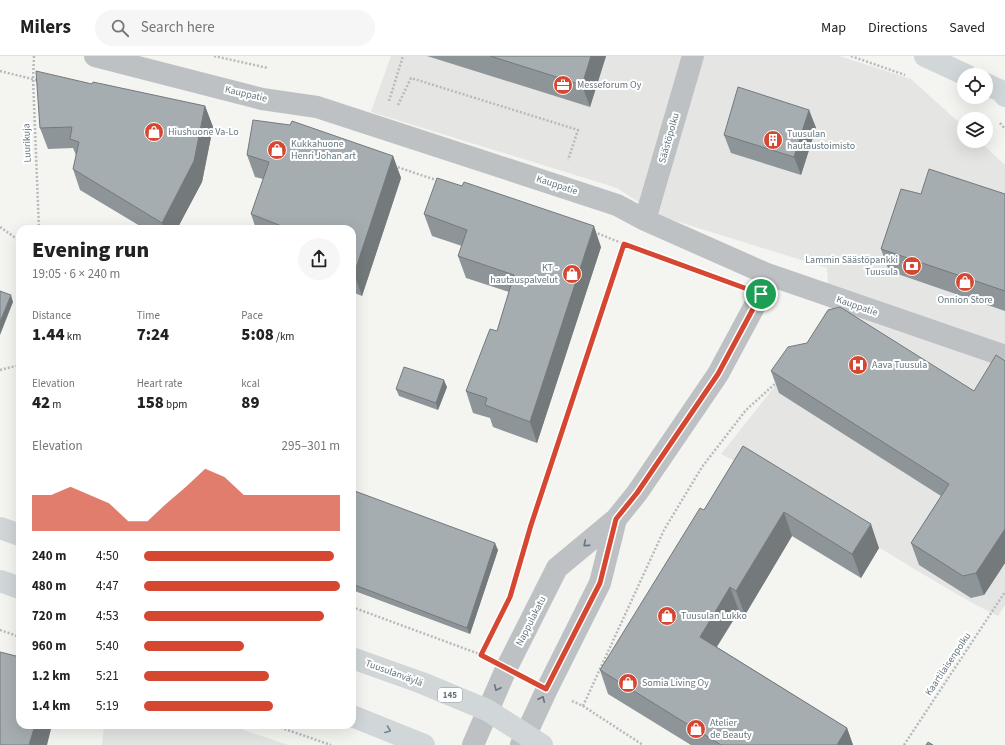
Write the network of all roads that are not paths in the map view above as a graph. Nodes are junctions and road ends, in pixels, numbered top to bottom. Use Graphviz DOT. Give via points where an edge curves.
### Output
graph roads {
  1 [pos="95,56"];
  2 [pos="693,56"];
  3 [pos="925,56"];
  4 [pos="957,71"];
  5 [pos="645,220"];
  6 [pos="767,274"];
  7 [pos="1005,356"];
  8 [pos="616,519"];
  9 [pos="0,528"];
  10 [pos="16,534"];
  11 [pos="0,581"];
  12 [pos="16,587"];
  13 [pos="356,659"];
  14 [pos="487,710"];
  15 [pos="356,718"];
  16 [pos="530,742"];
  17 [pos="424,745"];
  18 [pos="473,745"];
  1 -- 5 [label="street, Kauppatie" via="262,99 317,108 617,205"];
  2 -- 5 [label="street, Säästöpolku"];
  3 -- 4 [label="main road"];
  5 -- 6 [label="street, Kauppatie"];
  6 -- 7 [label="street, Kauppatie"];
  6 -- 8 [label="street, Nappulakatu" via="761,294 718,374 637,493"];
  8 -- 14 [label="street, Nappulakatu, one-way" via="557,568"];
  16 -- 8 [label="street, Nappulakatu, one-way" via="546,689 600,583"];
  9 -- 10 [label="main road"];
  11 -- 12 [label="main road"];
  13 -- 14 [label="main road, Tuusulanväylä / 145"];
  14 -- 16 [label="main road, Tuusulanväylä / 145"];
  14 -- 18 [label="street, Nappulakatu"];
  15 -- 17 [label="main road, one-way"];
}
